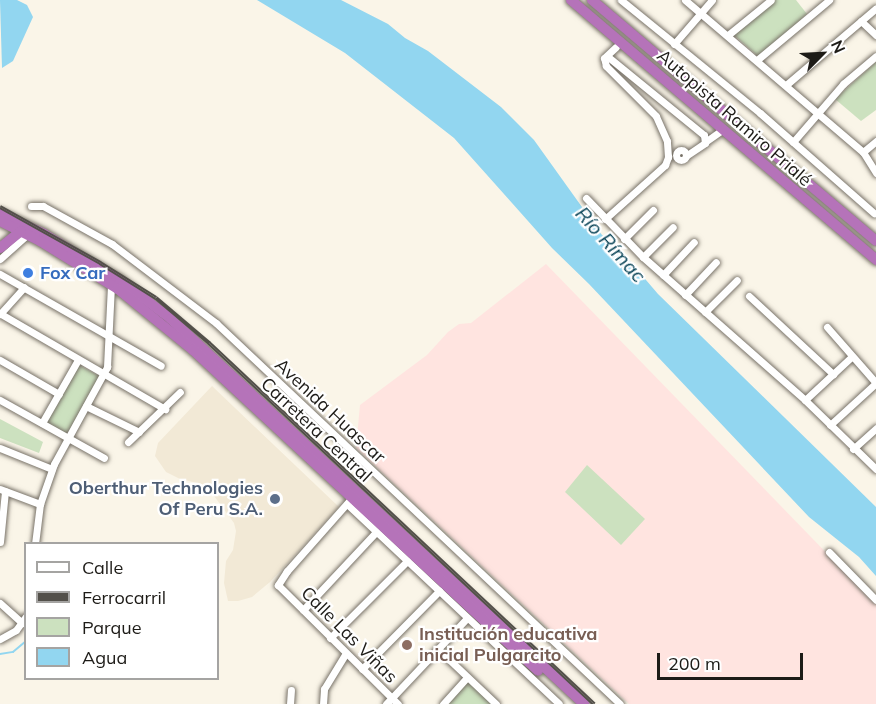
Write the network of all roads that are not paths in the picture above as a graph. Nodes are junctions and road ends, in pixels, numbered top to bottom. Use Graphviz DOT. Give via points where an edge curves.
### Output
graph roads {
  1 [pos="571,0"];
  2 [pos="592,0"];
  3 [pos="621,0"];
  4 [pos="685,0"];
  5 [pos="712,0"];
  6 [pos="771,0"];
  7 [pos="829,0"];
  8 [pos="876,8"];
  9 [pos="701,12"];
  10 [pos="861,21"];
  11 [pos="728,35"];
  12 [pos="876,35"];
  13 [pos="674,44"];
  14 [pos="616,47"];
  15 [pos="607,56"];
  16 [pos="876,56"];
  17 [pos="757,60"];
  18 [pos="786,85"];
  19 [pos="818,112"];
  20 [pos="722,130"];
  21 [pos="705,141"];
  22 [pos="876,141"];
  23 [pos="793,142"];
  24 [pos="863,152"];
  25 [pos="686,156"];
  26 [pos="876,173"];
  27 [pos="586,198"];
  28 [pos="31,206"];
  29 [pos="652,210"];
  30 [pos="0,213"];
  31 [pos="874,213"];
  32 [pos="605,219"];
  33 [pos="0,221"];
  34 [pos="673,227"];
  35 [pos="24,233"];
  36 [pos="624,239"];
  37 [pos="876,241"];
  38 [pos="694,242"];
  39 [pos="0,248"];
  40 [pos="643,257"];
  41 [pos="0,259"];
  42 [pos="876,260"];
  43 [pos="716,262"];
  44 [pos="0,274"];
  45 [pos="663,275"];
  46 [pos="737,280"];
  47 [pos="111,285"];
  48 [pos="24,287"];
  49 [pos="685,295"];
  50 [pos="749,296"];
  51 [pos="705,312"];
  52 [pos="0,314"];
  53 [pos="827,327"];
  54 [pos="110,336"];
  55 [pos="851,357"];
  56 [pos="0,360"];
  57 [pos="78,360"];
  58 [pos="161,366"];
  59 [pos="833,374"];
  60 [pos="104,375"];
  61 [pos="876,383"];
  62 [pos="180,392"];
  63 [pos="59,394"];
  64 [pos="0,400"];
  65 [pos="805,400"];
  66 [pos="86,406"];
  67 [pos="165,409"];
  68 [pos="42,423"];
  69 [pos="830,424"];
  70 [pos="876,428"];
  71 [pos="139,432"];
  72 [pos="68,437"];
  73 [pos="128,442"];
  74 [pos="0,448"];
  75 [pos="854,449"];
  76 [pos="104,458"];
  77 [pos="52,469"];
  78 [pos="876,469"];
  79 [pos="3,490"];
  80 [pos="349,501"];
  81 [pos="40,504"];
  82 [pos="381,525"];
  83 [pos="0,542"];
  84 [pos="35,542"];
  85 [pos="829,552"];
  86 [pos="407,561"];
  87 [pos="439,591"];
  88 [pos="876,600"];
  89 [pos="0,603"];
  90 [pos="303,609"];
  91 [pos="467,618"];
  92 [pos="24,620"];
  93 [pos="330,638"];
  94 [pos="0,639"];
  95 [pos="438,649"];
  96 [pos="346,653"];
  97 [pos="362,669"];
  98 [pos="467,677"];
  99 [pos="291,690"];
  100 [pos="392,702"];
  101 [pos="290,704"];
  102 [pos="323,704"];
  103 [pos="442,704"];
  104 [pos="496,704"];
  105 [pos="559,704"];
  106 [pos="574,704"];
  107 [pos="584,704"];
  108 [pos="620,704"];
  1 -- 20 [label="highway, Autopista Ramiro Prialé"];
  2 -- 37 [label="highway, Autopista Ramiro Prialé"];
  3 -- 13 [label="street"];
  4 -- 9 [label="street"];
  5 -- 9 [label="street"];
  6 -- 11 [label="street"];
  7 -- 17 [label="street"];
  8 -- 10 [label="street"];
  9 -- 11 [label="street"];
  9 -- 13 [label="street"];
  10 -- 12 [label="street"];
  10 -- 18 [label="street"];
  11 -- 17 [label="street"];
  13 -- 23 [label="street"];
  14 -- 15 [label="street"];
  15 -- 21 [label="street" via="704,135"];
  15 -- 32 [label="street" via="606,66 656,116 667,141 668,157 665,165"];
  16 -- 19 [label="street"];
  17 -- 18 [label="street"];
  18 -- 19 [label="street"];
  19 -- 23 [label="street"];
  19 -- 24 [label="street"];
  20 -- 21 [label="street"];
  20 -- 42 [label="highway, Autopista Ramiro Prialé"];
  21 -- 25 [label="street"];
  22 -- 24 [label="street"];
  23 -- 31 [label="street"];
  24 -- 26 [label="street"];
  27 -- 32 [label="street"];
  28 -- 108 [label="street, Avenida Huascar" via="44,206 112,244 216,323"];
  29 -- 36 [label="street"];
  30 -- 82 [label="highway, Carretera Central" via="44,234 120,280 171,319"];
  32 -- 36 [label="street"];
  33 -- 35 [label="highway, Carretera Central"];
  34 -- 40 [label="street"];
  35 -- 39 [label="highway"];
  35 -- 41 [label="street"];
  35 -- 47 [label="highway, Carretera Central"];
  36 -- 40 [label="street"];
  38 -- 45 [label="street"];
  40 -- 45 [label="street"];
  43 -- 49 [label="street"];
  44 -- 48 [label="street"];
  45 -- 49 [label="street"];
  46 -- 51 [label="street"];
  47 -- 54 [label="street"];
  47 -- 80 [label="highway, Carretera Central" via="193,350"];
  48 -- 52 [label="street"];
  48 -- 54 [label="street"];
  49 -- 51 [label="street"];
  50 -- 59 [label="street"];
  51 -- 65 [label="street"];
  52 -- 57 [label="street"];
  53 -- 55 [label="street"];
  54 -- 58 [label="street"];
  54 -- 60 [label="street"];
  55 -- 59 [label="street"];
  55 -- 61 [label="street"];
  56 -- 63 [label="street"];
  57 -- 60 [label="street"];
  57 -- 63 [label="street"];
  59 -- 65 [label="street"];
  60 -- 66 [label="street"];
  60 -- 67 [label="street"];
  61 -- 69 [label="street"];
  62 -- 67 [label="street"];
  63 -- 68 [label="street"];
  64 -- 68 [label="street"];
  65 -- 69 [label="street"];
  66 -- 71 [label="street"];
  66 -- 72 [label="street"];
  67 -- 71 [label="street"];
  68 -- 72 [label="street"];
  69 -- 75 [label="street"];
  70 -- 75 [label="street"];
  71 -- 73 [label="street"];
  72 -- 76 [label="street"];
  72 -- 77 [label="street"];
  74 -- 77 [label="street"];
  75 -- 78 [label="street"];
  77 -- 81 [label="street"];
  79 -- 81 [label="street"];
  79 -- 83 [label="street"];
  80 -- 82 [label="highway, Carretera Central"];
  80 -- 90 [label="street, Calle Las Viñas" via="279,581 280,588"];
  81 -- 84 [label="street"];
  82 -- 86 [label="street"];
  82 -- 90 [label="street"];
  82 -- 106 [label="highway, Carretera Central"];
  82 -- 107 [label="highway, Carretera Central"];
  85 -- 88 [label="street"];
  86 -- 87 [label="street"];
  86 -- 93 [label="street"];
  87 -- 91 [label="street"];
  87 -- 97 [label="street"];
  89 -- 92 [label="street"];
  90 -- 93 [label="street, Calle Las Viñas"];
  91 -- 95 [label="street"];
  91 -- 105 [label="street"];
  92 -- 94 [label="street"];
  93 -- 96 [label="street, Calle Las Viñas"];
  95 -- 98 [label="street"];
  95 -- 100 [label="street"];
  96 -- 97 [label="street, Calle Las Viñas"];
  96 -- 102 [label="street" via="324,689"];
  97 -- 100 [label="street, Calle Las Viñas"];
  98 -- 103 [label="street"];
  98 -- 104 [label="street"];
  99 -- 101 [label="street"];
}
